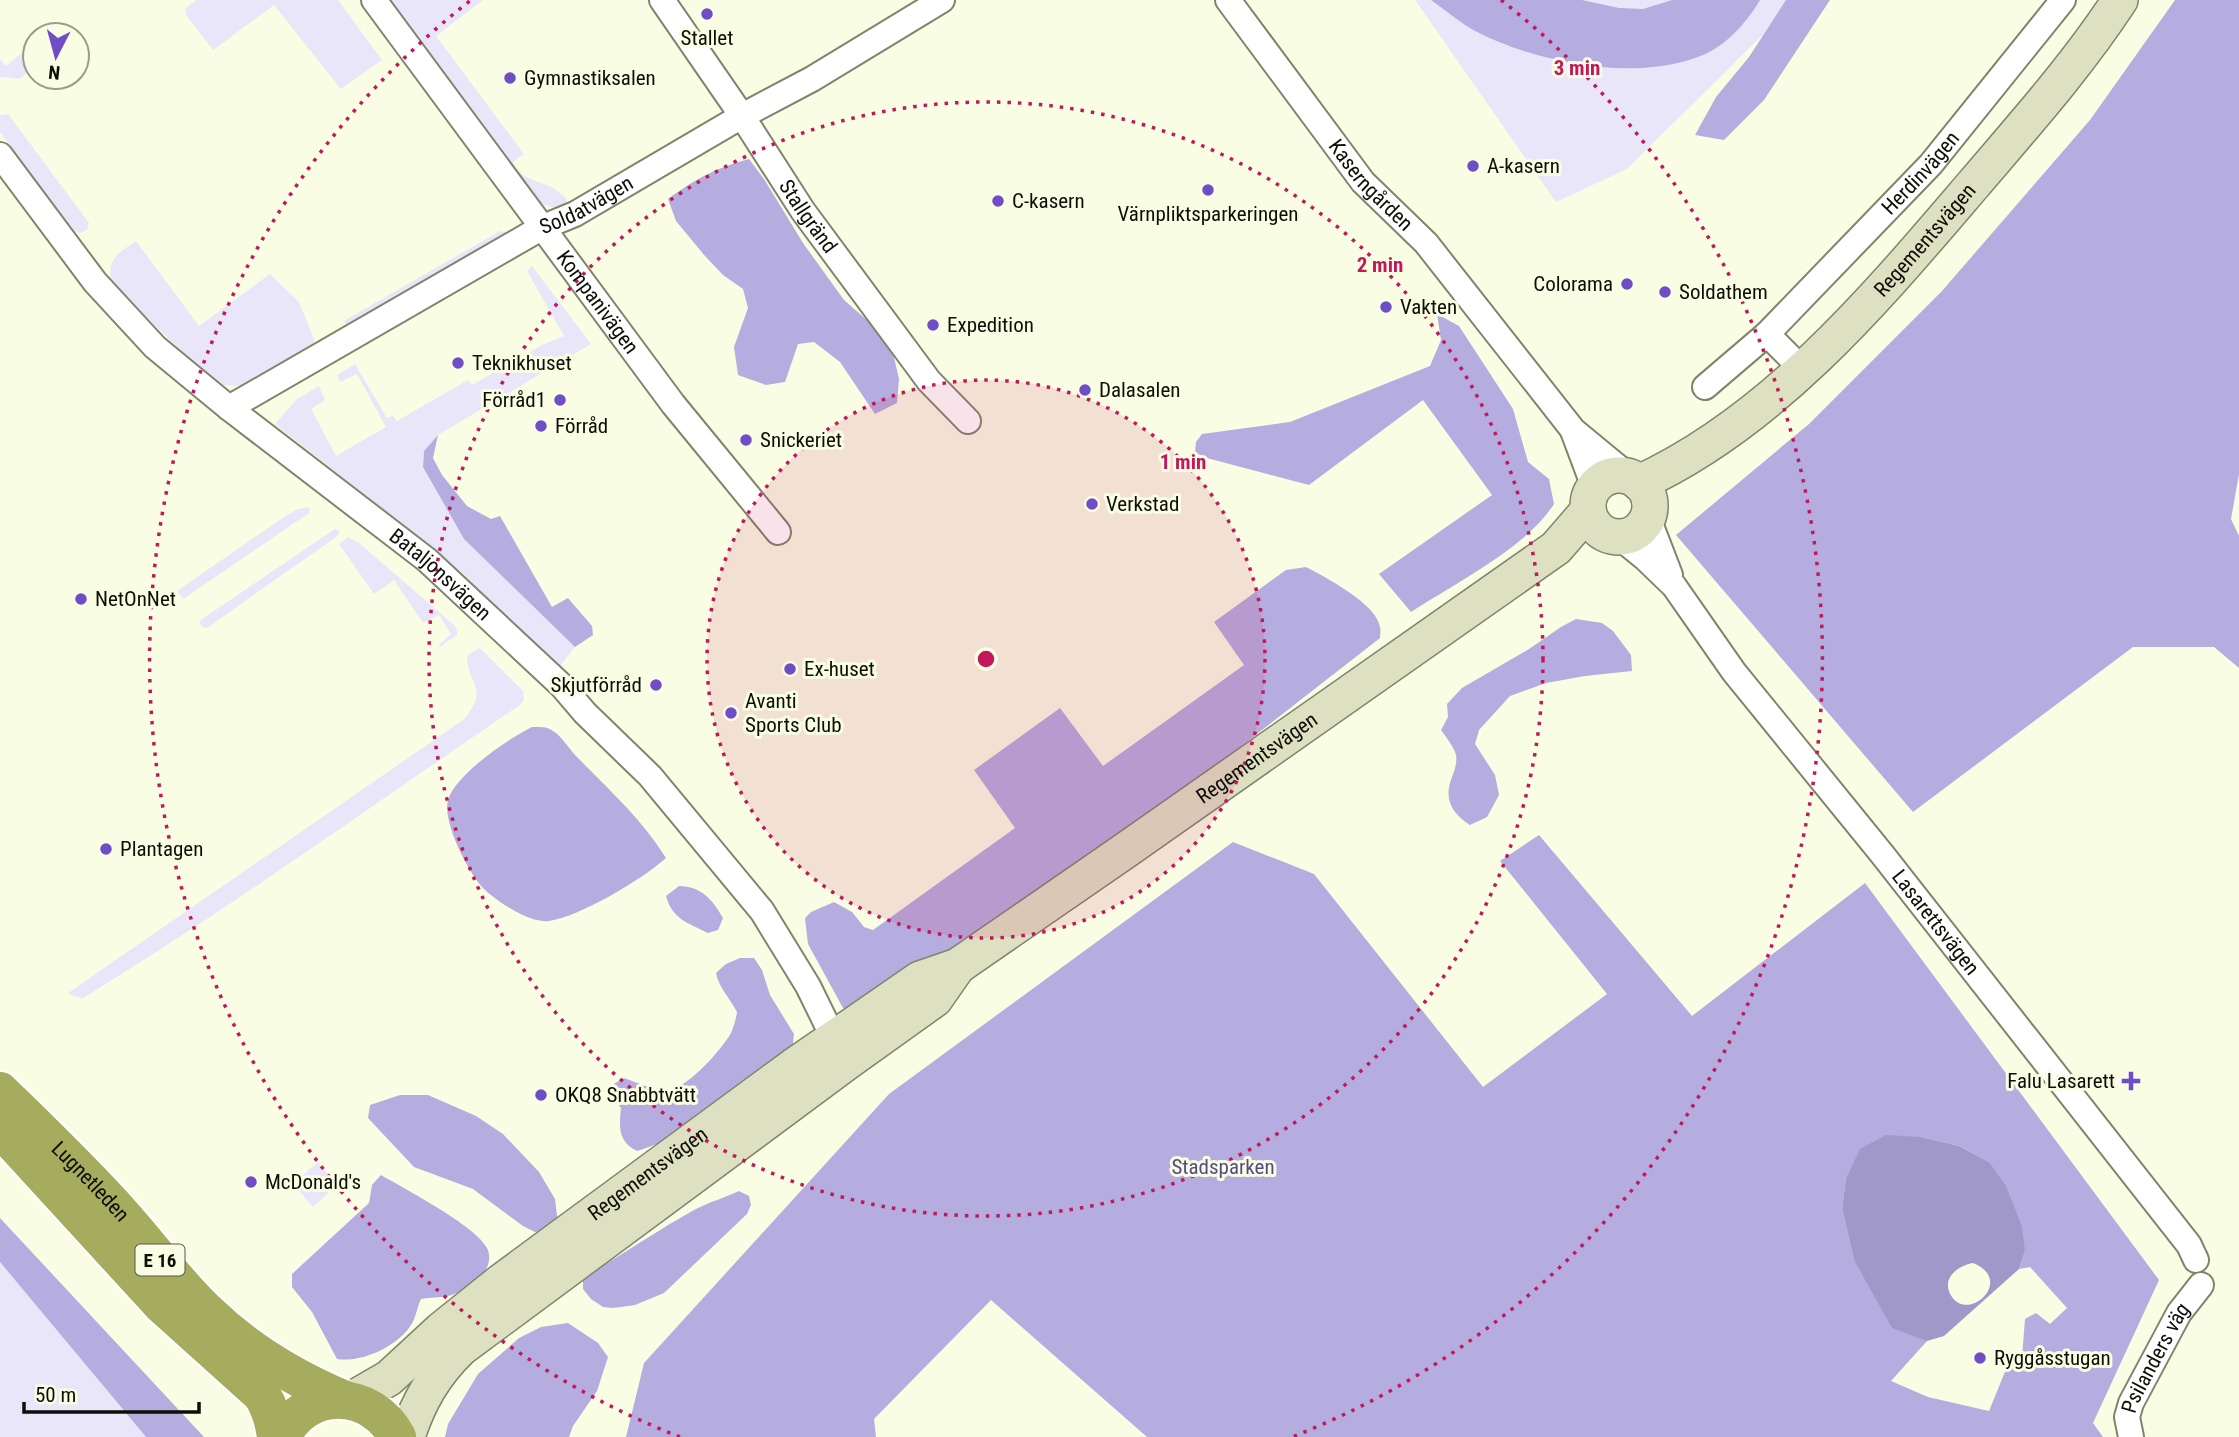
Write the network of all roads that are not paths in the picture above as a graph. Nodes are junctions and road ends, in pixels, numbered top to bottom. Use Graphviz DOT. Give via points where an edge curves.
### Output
graph roads {
  1 [pos="374,0"];
  2 [pos="662,0"];
  3 [pos="942,0"];
  4 [pos="1228,0"];
  5 [pos="2063,0"];
  6 [pos="2120,0"];
  7 [pos="742,116"];
  8 [pos="0,155"];
  9 [pos="541,228"];
  10 [pos="1768,334"];
  11 [pos="1802,369"];
  12 [pos="1705,387"];
  13 [pos="229,408"];
  14 [pos="968,421"];
  15 [pos="1573,430"];
  16 [pos="1642,497"];
  17 [pos="1603,518"];
  18 [pos="778,532"];
  19 [pos="1674,586"];
  20 [pos="841,1051"];
  21 [pos="0,1091"];
  22 [pos="0,1128"];
  23 [pos="2196,1260"];
  24 [pos="2201,1285"];
  25 [pos="512,1292"];
  26 [pos="347,1400"];
  27 [pos="276,1437"];
  28 [pos="282,1437"];
  29 [pos="397,1437"];
  30 [pos="407,1437"];
  31 [pos="2131,1437"];
  1 -- 9 [label="street, Kompanivägen"];
  2 -- 7 [label="street, Stallgränd"];
  3 -- 7 [label="street, Soldatvägen"];
  4 -- 15 [label="street, Kaserngården" via="1363,182 1426,243"];
  5 -- 10 [label="street, Herdinvägen" via="1931,164"];
  6 -- 11 [label="main road, Regementsvägen" via="2028,121 1913,255"];
  7 -- 9 [label="street, Soldatvägen" via="575,214"];
  7 -- 14 [label="street, Stallgränd" via="803,211 929,381"];
  8 -- 13 [label="street, Bataljonsvägen" via="95,282 155,347"];
  9 -- 13 [label="street, Soldatvägen"];
  9 -- 18 [label="street, Kompanivägen" via="673,404"];
  10 -- 11 [label="street"];
  10 -- 12 [label="street, Herdinvägen"];
  11 -- 16 [label="main road, Regementsvägen"];
  13 -- 20 [label="street, Bataljonsvägen" via="427,560 650,776 762,911"];
  15 -- 16 [label="street, Kaserngården"];
  15 -- 17 [label="street, Kaserngården"];
  16 -- 17 [label="main road, Regementsvägen" via="1636,532"];
  16 -- 17 [label="main road" via="1617,475 1604,479"];
  16 -- 19 [label="street, Lasarettsvägen"];
  17 -- 19 [label="street, Lasarettsvägen"];
  17 -- 20 [label="main road, Regementsvägen" via="958,966 935,999"];
  19 -- 23 [label="street, Lasarettsvägen" via="1734,672 2061,1081"];
  20 -- 25 [label="main road, Regementsvägen"];
  21 -- 26 [label="highway, Lugnetleden / E 16" via="124,1216 225,1328 268,1360"];
  22 -- 27 [label="highway, Lugnetleden / E 16" via="162,1305 262,1395"];
  24 -- 31 [label="street, Psilanders väg" via="2179,1313 2131,1403 2127,1417"];
  25 -- 26 [label="main road, Regementsvägen" via="441,1330 389,1378"];
  25 -- 30 [label="main road, Regementsvägen" via="425,1392"];
  26 -- 28 [label="highway" via="313,1405 290,1423"];
  26 -- 29 [label="highway, E 16" via="378,1413"];
}
